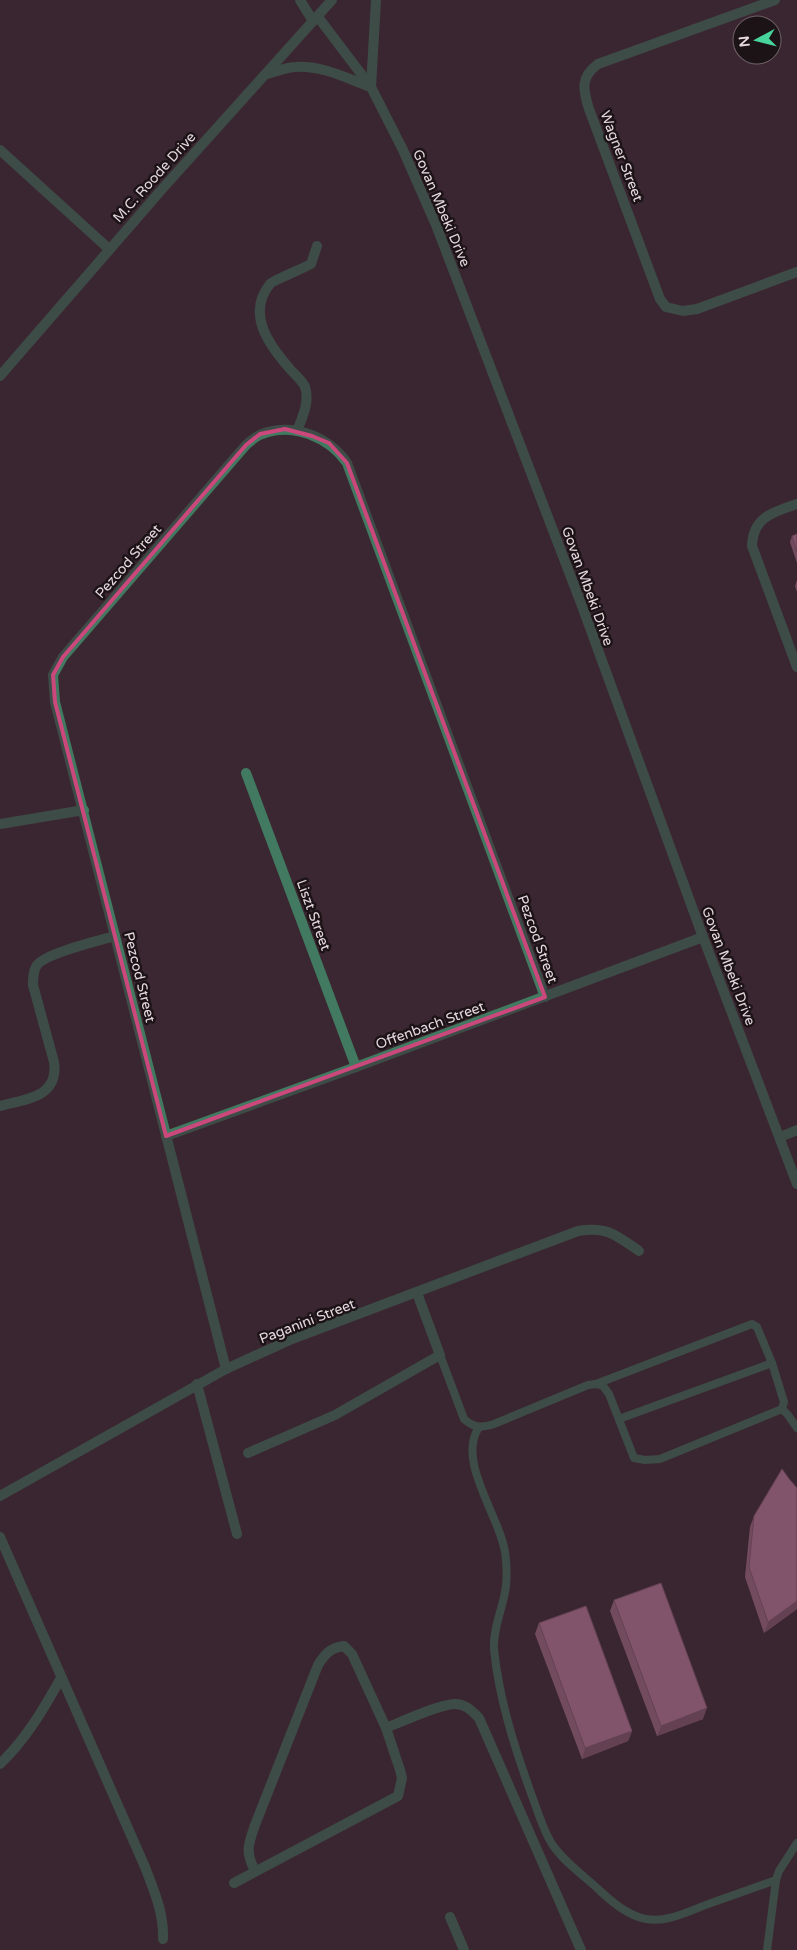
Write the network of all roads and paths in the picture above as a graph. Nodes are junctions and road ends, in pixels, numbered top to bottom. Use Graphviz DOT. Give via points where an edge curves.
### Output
graph roads {
  1 [pos="300,0"];
  2 [pos="332,0"];
  3 [pos="376,0"];
  4 [pos="774,0"];
  5 [pos="316,19"];
  6 [pos="265,75"];
  7 [pos="371,87"];
  8 [pos="0,150"];
  9 [pos="317,246"];
  10 [pos="109,249"];
  11 [pos="797,272"];
  12 [pos="0,376"];
  13 [pos="297,431"];
  14 [pos="797,504"];
  15 [pos="797,667"];
  16 [pos="246,773"];
  17 [pos="84,810"];
  18 [pos="0,824"];
  19 [pos="115,936"];
  20 [pos="703,937"];
  21 [pos="545,997"];
  22 [pos="356,1067"];
  23 [pos="0,1106"];
  24 [pos="797,1130"];
  25 [pos="166,1136"];
  26 [pos="780,1137"];
  27 [pos="797,1184"];
  28 [pos="639,1251"];
  29 [pos="417,1293"];
  30 [pos="440,1355"];
  31 [pos="772,1363"];
  32 [pos="226,1369"];
  33 [pos="197,1384"];
  34 [pos="596,1384"];
  35 [pos="782,1409"];
  36 [pos="619,1419"];
  37 [pos="479,1427"];
  38 [pos="797,1428"];
  39 [pos="248,1453"];
  40 [pos="0,1496"];
  41 [pos="237,1534"];
  42 [pos="0,1537"];
  43 [pos="61,1678"];
  44 [pos="386,1728"];
  45 [pos="0,1764"];
  46 [pos="797,1843"];
  47 [pos="255,1871"];
  48 [pos="776,1880"];
  49 [pos="234,1883"];
  50 [pos="450,1917"];
  51 [pos="163,1939"];
  52 [pos="464,1950"];
  53 [pos="581,1950"];
  54 [pos="767,1950"];
  1 -- 5 [label="street, Govan Mbeki Drive"];
  2 -- 5 [label="street, M.C. Roode Drive"];
  3 -- 7 [label="street"];
  4 -- 11 [label="street, Wagner Street" via="598,64 588,72 584,89 632,225 666,307 684,311 696,309"];
  5 -- 6 [label="street, M.C. Roode Drive"];
  5 -- 7 [label="street, Govan Mbeki Drive"];
  6 -- 7 [label="street" via="309,67"];
  6 -- 10 [label="street, M.C. Roode Drive"];
  7 -- 20 [label="street, Govan Mbeki Drive" via="436,225 582,606"];
  8 -- 10 [label="street"];
  9 -- 13 [label="street" via="311,264 270,283 259,305 260,319 270,344 304,385 304,414"];
  10 -- 12 [label="street, M.C. Roode Drive"];
  13 -- 17 [label="street, Pezcod Street" via="285,429 260,434 246,445 56,668 53,675 55,702"];
  13 -- 21 [label="street, Pezcod Street" via="328,443 347,462"];
  14 -- 15 [label="street" via="762,520 752,536 752,546"];
  16 -- 22 [label="street, Liszt Street"];
  17 -- 18 [label="street"];
  17 -- 19 [label="street, Pezcod Street"];
  19 -- 23 [label="street" via="46,958 37,966 33,985 54,1062 54,1081 38,1095"];
  19 -- 25 [label="street, Pezcod Street"];
  20 -- 21 [label="street, Offenbach Street"];
  20 -- 26 [label="street, Govan Mbeki Drive"];
  21 -- 22 [label="street, Offenbach Street"];
  22 -- 25 [label="street, Offenbach Street"];
  24 -- 26 [label="street"];
  25 -- 32 [label="street, Pezcod Street"];
  26 -- 27 [label="street, Govan Mbeki Drive"];
  28 -- 29 [label="street, Paganini Street" via="612,1233 594,1229 578,1231"];
  29 -- 30 [label="street"];
  29 -- 32 [label="street, Paganini Street" via="292,1339"];
  30 -- 37 [label="lane" via="464,1419"];
  30 -- 39 [label="street" via="335,1415"];
  31 -- 34 [label="lane" via="757,1327 752,1324"];
  31 -- 35 [label="lane" via="784,1402"];
  31 -- 36 [label="lane"];
  32 -- 33 [label="street, Paganini Street"];
  33 -- 40 [label="street, Paganini Street"];
  33 -- 41 [label="street"];
  34 -- 36 [label="lane" via="603,1386 609,1394"];
  34 -- 37 [label="lane"];
  35 -- 36 [label="lane" via="660,1459 645,1460 634,1458"];
  35 -- 38 [label="lane"];
  37 -- 48 [label="lane" via="474,1435 473,1455 506,1558 505,1595 495,1627 494,1648 518,1756 551,1842 602,1893 625,1911 647,1919 671,1917"];
  42 -- 43 [label="street"];
  43 -- 45 [label="street" via="18,1747"];
  43 -- 51 [label="street" via="146,1867 160,1906"];
  44 -- 47 [label="street" via="402,1778 398,1796"];
  44 -- 47 [label="street" via="352,1654 344,1646 328,1651 318,1665 254,1825 247,1852"];
  44 -- 53 [label="street" via="455,1704 470,1708 479,1718"];
  46 -- 48 [label="lane"];
  47 -- 49 [label="street"];
  48 -- 54 [label="lane"];
  50 -- 52 [label="street"];
}
